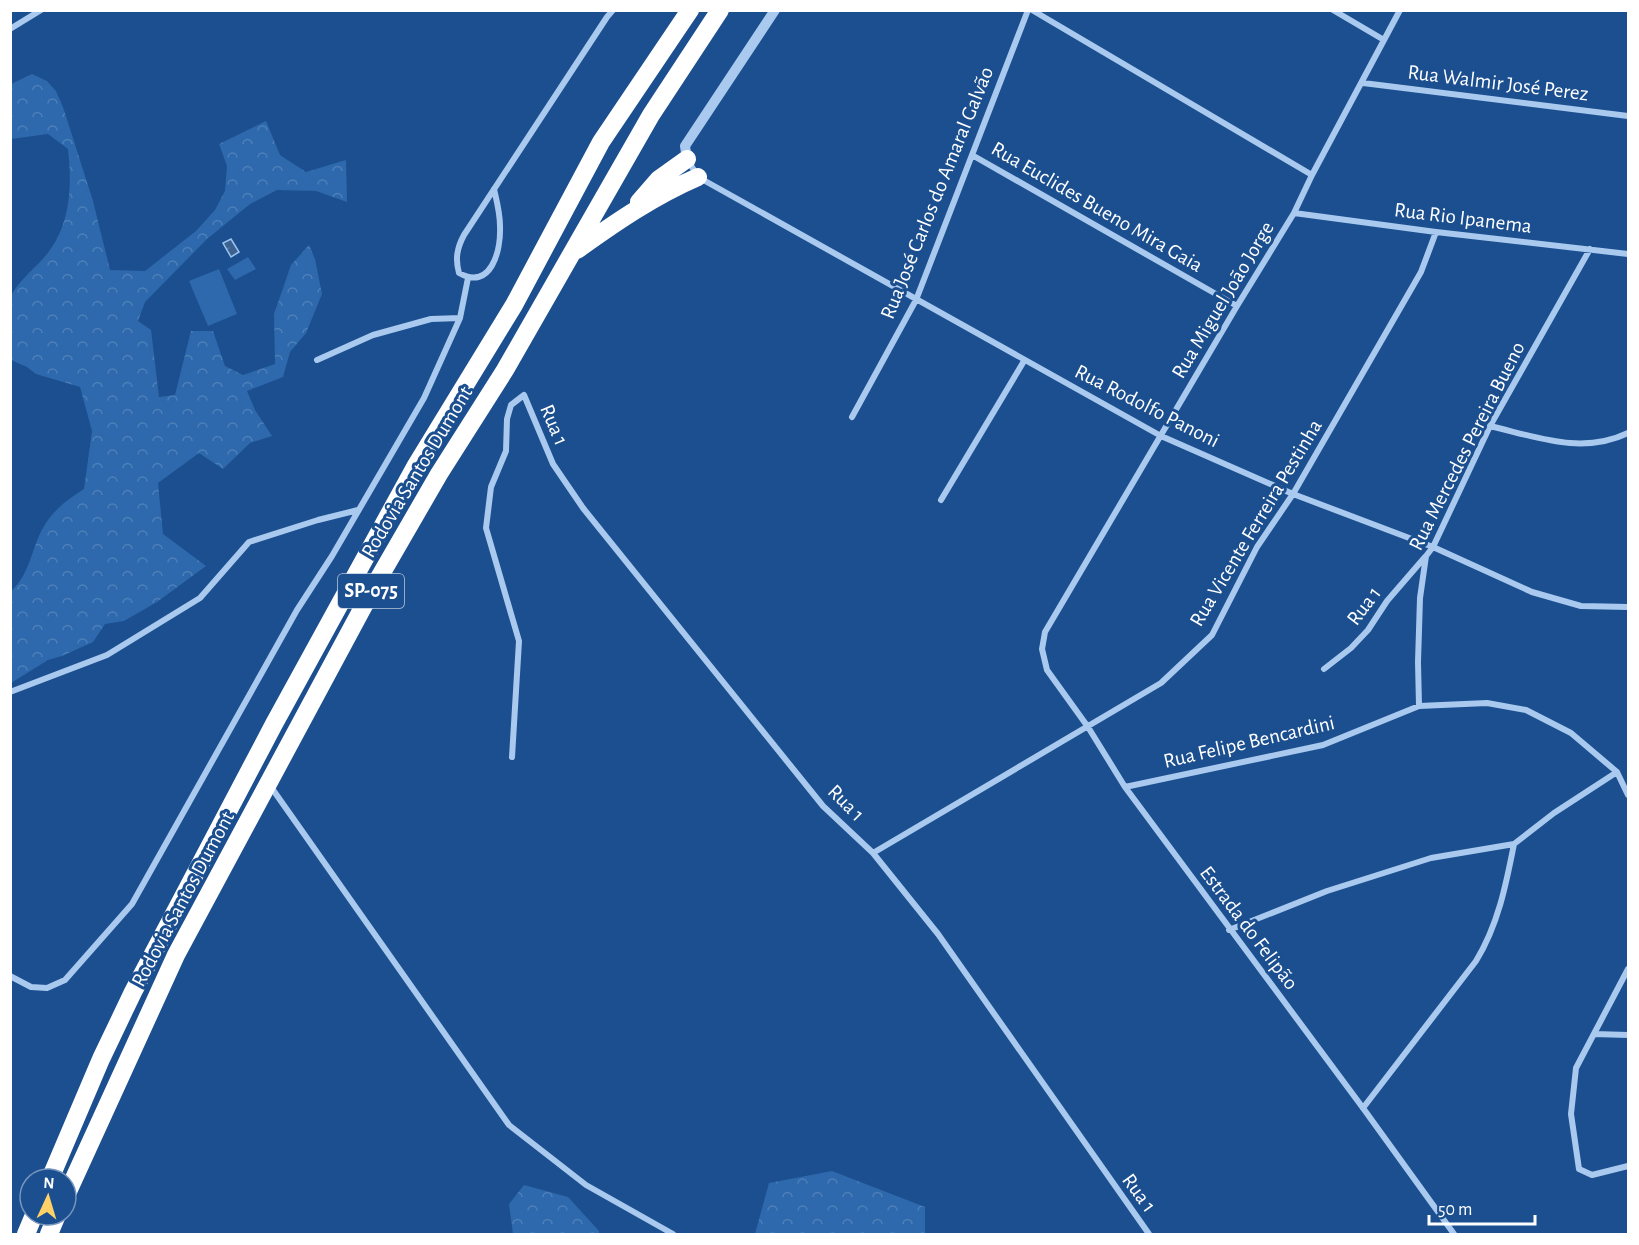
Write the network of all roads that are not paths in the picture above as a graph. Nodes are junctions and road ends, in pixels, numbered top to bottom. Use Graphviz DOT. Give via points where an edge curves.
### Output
graph roads {
  1 [pos="40,10"];
  2 [pos="613,10"];
  3 [pos="690,10"];
  4 [pos="720,10"];
  5 [pos="775,10"];
  6 [pos="1030,10"];
  7 [pos="1334,10"];
  8 [pos="1400,10"];
  9 [pos="10,29"];
  10 [pos="1384,40"];
  11 [pos="1363,82"];
  12 [pos="1629,116"];
  13 [pos="972,155"];
  14 [pos="687,159"];
  15 [pos="1312,176"];
  16 [pos="698,177"];
  17 [pos="494,189"];
  18 [pos="630,212"];
  19 [pos="1294,213"];
  20 [pos="1436,232"];
  21 [pos="1590,249"];
  22 [pos="570,254"];
  23 [pos="1629,254"];
  24 [pos="468,278"];
  25 [pos="916,300"];
  26 [pos="1237,306"];
  27 [pos="460,318"];
  28 [pos="317,360"];
  29 [pos="1024,361"];
  30 [pos="852,417"];
  31 [pos="1490,426"];
  32 [pos="1629,433"];
  33 [pos="1161,436"];
  34 [pos="1293,494"];
  35 [pos="941,500"];
  36 [pos="358,510"];
  37 [pos="1433,547"];
  38 [pos="1426,556"];
  39 [pos="1629,607"];
  40 [pos="1045,632"];
  41 [pos="1324,669"];
  42 [pos="10,692"];
  43 [pos="1419,706"];
  44 [pos="1088,727"];
  45 [pos="512,757"];
  46 [pos="1617,772"];
  47 [pos="269,784"];
  48 [pos="1125,787"];
  49 [pos="1629,795"];
  50 [pos="1514,844"];
  51 [pos="873,853"];
  52 [pos="1229,930"];
  53 [pos="1629,969"];
  54 [pos="10,976"];
  55 [pos="1594,1034"];
  56 [pos="1629,1035"];
  57 [pos="1363,1108"];
  58 [pos="1629,1166"];
  59 [pos="55,1167"];
  60 [pos="78,1170"];
  61 [pos="674,1234"];
  62 [pos="1149,1234"];
  63 [pos="1454,1234"];
  1 -- 9 [label="street"];
  2 -- 17 [label="street"];
  3 -- 59 [label="highway, Rodovia Santos Dumont / SP-075" via="601,142 514,304 415,467 132,992"];
  4 -- 22 [label="highway, Rodovia Santos Dumont / SP-075" via="651,115"];
  5 -- 14 [label="street" via="686,146"];
  6 -- 13 [label="street, Rua José Carlos do Amaral Galvão"];
  6 -- 15 [label="street"];
  7 -- 10 [label="street"];
  8 -- 10 [label="street, Rua Miguel João Jorge"];
  10 -- 11 [label="street, Rua Miguel João Jorge"];
  11 -- 12 [label="street, Rua Walmir José Perez"];
  11 -- 15 [label="street, Rua Miguel João Jorge"];
  13 -- 25 [label="street, Rua José Carlos do Amaral Galvão"];
  13 -- 26 [label="street, Rua Euclides Bueno Mira Gaia"];
  14 -- 16 [label="street, Rua Rodolfo Panoni"];
  14 -- 18 [label="highway" via="659,179"];
  15 -- 19 [label="street, Rua Miguel João Jorge"];
  16 -- 18 [label="highway"];
  16 -- 25 [label="street, Rua Rodolfo Panoni"];
  17 -- 24 [label="street" via="457,249 459,273"];
  17 -- 24 [label="street" via="499,208 498,250 487,274"];
  18 -- 22 [label="highway"];
  19 -- 20 [label="street, Rua Rio Ipanema"];
  19 -- 26 [label="street, Rua Miguel João Jorge"];
  20 -- 21 [label="street, Rua Rio Ipanema"];
  20 -- 34 [label="street, Rua Vicente Ferreira Pestinha" via="1421,272"];
  21 -- 23 [label="street, Rua Rio Ipanema"];
  21 -- 31 [label="street, Rua Mercedes Pereira Bueno"];
  22 -- 47 [label="highway, Rodovia Santos Dumont / SP-075" via="376,583"];
  24 -- 27 [label="street"];
  25 -- 29 [label="street, Rua Rodolfo Panoni"];
  25 -- 30 [label="street, Rua José Carlos do Amaral Galvão"];
  26 -- 33 [label="street, Rua Miguel João Jorge"];
  27 -- 28 [label="street" via="431,319 381,333"];
  27 -- 36 [label="street" via="424,398"];
  29 -- 33 [label="street, Rua Rodolfo Panoni"];
  29 -- 35 [label="street"];
  31 -- 32 [label="street" via="1565,444 1612,440"];
  31 -- 37 [label="street, Rua Mercedes Pereira Bueno"];
  33 -- 34 [label="street, Rua Rodolfo Panoni"];
  33 -- 40 [label="street, Rua Miguel João Jorge"];
  34 -- 37 [label="street, Rua Rodolfo Panoni"];
  34 -- 44 [label="street, Rua Vicente Ferreira Pestinha" via="1257,547 1212,635 1168,678"];
  36 -- 42 [label="street" via="249,542 200,598 107,655"];
  36 -- 54 [label="street" via="297,610 132,904 65,980 47,988 31,987"];
  37 -- 38 [label="street, Rua Mercedes Pereira Bueno"];
  37 -- 39 [label="street, Rua Rodolfo Panoni" via="1532,592 1581,606"];
  38 -- 41 [label="street, Rua 1" via="1352,648"];
  38 -- 43 [label="street, Rua Mercedes Pereira Bueno" via="1420,598"];
  40 -- 44 [label="street, Estrada do Felipão" via="1042,650 1047,670"];
  43 -- 46 [label="street, Rua Felipe Bencardini" via="1487,703 1526,710 1571,733"];
  43 -- 48 [label="street, Rua Felipe Bencardini" via="1323,745"];
  44 -- 48 [label="street, Estrada do Felipão"];
  44 -- 51 [label="street, Rua Vicente Ferreira Pestinha"];
  45 -- 51 [label="street, Rua 1" via="519,640 486,528 491,487 506,451 507,419 512,405 524,395 553,464 583,508 823,806"];
  46 -- 49 [label="street, Rua Felipe Bencardini"];
  46 -- 50 [label="street"];
  47 -- 60 [label="highway, Rodovia Santos Dumont / SP-075" via="176,955"];
  47 -- 61 [label="street" via="509,1125 586,1185"];
  48 -- 52 [label="street, Estrada do Felipão"];
  50 -- 52 [label="street" via="1431,858 1327,891"];
  50 -- 57 [label="street" via="1503,900 1486,945"];
  51 -- 62 [label="street, Rua 1" via="938,934"];
  52 -- 57 [label="street, Estrada do Felipão"];
  53 -- 55 [label="street"];
  55 -- 56 [label="street"];
  55 -- 58 [label="street" via="1576,1068 1573,1091 1571,1114 1579,1169 1592,1175"];
  57 -- 63 [label="street, Estrada do Felipão"];
}
